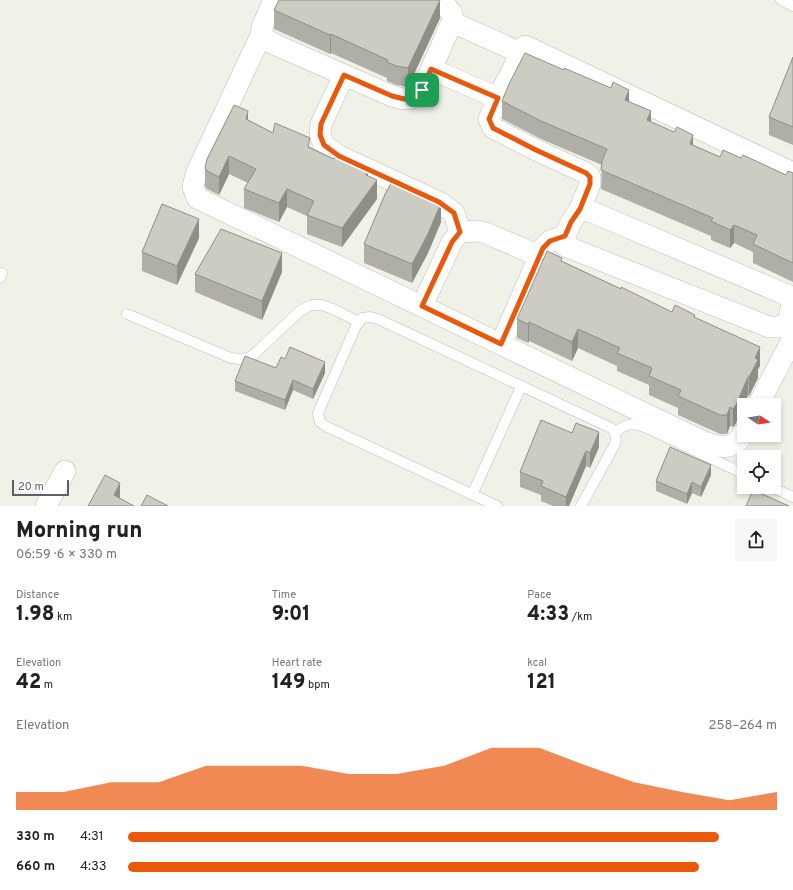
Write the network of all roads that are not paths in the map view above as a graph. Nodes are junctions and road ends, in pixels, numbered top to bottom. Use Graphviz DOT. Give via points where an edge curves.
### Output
graph roads {
  1 [pos="274,0"];
  2 [pos="430,0"];
  3 [pos="781,0"];
  4 [pos="793,6"];
  5 [pos="452,22"];
  6 [pos="262,33"];
  7 [pos="521,53"];
  8 [pos="431,69"];
  9 [pos="344,75"];
  10 [pos="498,98"];
  11 [pos="793,173"];
  12 [pos="580,209"];
  13 [pos="460,232"];
  14 [pos="565,236"];
  15 [pos="539,256"];
  16 [pos="422,306"];
  17 [pos="127,314"];
  18 [pos="792,316"];
  19 [pos="359,322"];
  20 [pos="793,338"];
  21 [pos="501,344"];
  22 [pos="521,386"];
  23 [pos="762,398"];
  24 [pos="615,432"];
  25 [pos="737,442"];
  26 [pos="65,471"];
  27 [pos="737,471"];
  28 [pos="781,492"];
  29 [pos="472,495"];
  30 [pos="793,497"];
  31 [pos="46,506"];
  32 [pos="496,506"];
  33 [pos="581,506"];
  1 -- 6 [label="street" via="262,27"];
  2 -- 5 [label="street" via="451,11"];
  3 -- 4 [label="lane"];
  5 -- 7 [label="street"];
  5 -- 8 [label="street"];
  6 -- 9 [label="street" via="265,39 276,45"];
  6 -- 16 [label="street" via="196,174 194,187 197,198"];
  7 -- 10 [label="street"];
  7 -- 11 [label="street" via="526,46"];
  8 -- 9 [label="street" via="417,96 404,99"];
  8 -- 10 [label="street"];
  9 -- 13 [label="street" via="321,124 320,135 324,145 339,156 439,202 454,213"];
  10 -- 12 [label="street" via="489,119 493,128 590,177 590,184"];
  12 -- 14 [label="street"];
  12 -- 18 [label="street" via="787,295 792,302"];
  13 -- 15 [label="street" via="486,232"];
  13 -- 16 [label="street" via="452,242"];
  14 -- 15 [label="street" via="550,241"];
  14 -- 18 [label="street" via="565,246 769,328 780,327"];
  15 -- 21 [label="street"];
  16 -- 21 [label="street"];
  17 -- 19 [label="lane" via="231,358 241,359 252,357 300,311 311,305 322,305"];
  19 -- 22 [label="lane" via="362,318 370,316 378,319"];
  19 -- 29 [label="lane" via="318,413 320,422"];
  20 -- 23 [label="street"];
  21 -- 25 [label="street" via="704,442 719,446 731,446"];
  22 -- 24 [label="lane"];
  22 -- 29 [label="lane"];
  24 -- 27 [label="lane" via="628,424 635,424"];
  24 -- 33 [label="lane" via="615,444"];
  26 -- 31 [label="street"];
  28 -- 30 [label="lane"];
  29 -- 32 [label="lane"];
}
